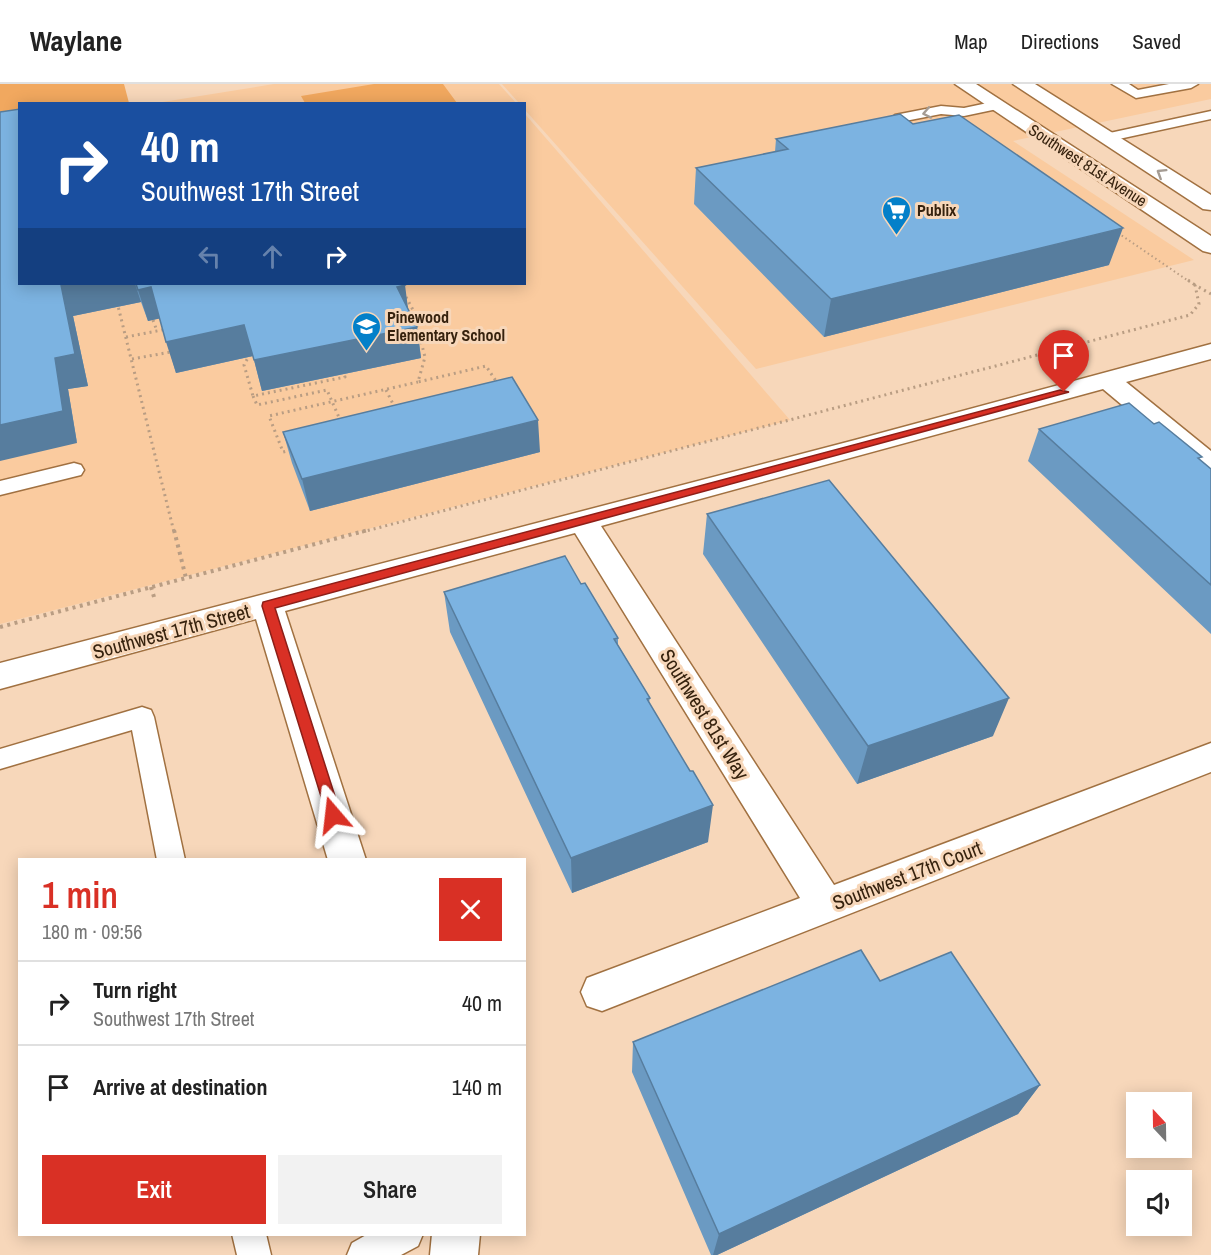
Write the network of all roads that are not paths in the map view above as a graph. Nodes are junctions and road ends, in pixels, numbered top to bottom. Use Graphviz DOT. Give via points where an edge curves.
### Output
graph roads {
  1 [pos="964,84"];
  2 [pos="1022,84"];
  3 [pos="1119,84"];
  4 [pos="1191,84"];
  5 [pos="997,105"];
  6 [pos="1211,115"];
  7 [pos="890,130"];
  8 [pos="1105,138"];
  9 [pos="1211,204"];
  10 [pos="1211,246"];
  11 [pos="1211,351"];
  12 [pos="1108,380"];
  13 [pos="1211,465"];
  14 [pos="74,470"];
  15 [pos="0,488"];
  16 [pos="583,522"];
  17 [pos="268,606"];
  18 [pos="0,676"];
  19 [pos="1211,758"];
  20 [pos="0,759"];
  21 [pos="171,858"];
  22 [pos="346,858"];
  23 [pos="826,906"];
  24 [pos="602,992"];
  25 [pos="249,1236"];
  26 [pos="402,1236"];
  27 [pos="456,1236"];
  28 [pos="254,1255"];
  29 [pos="364,1255"];
  30 [pos="454,1255"];
  1 -- 5 [label="street, Southwest 81st Avenue"];
  2 -- 8 [label="street, Southwest 81st Avenue"];
  3 -- 4 [label="lane" via="1136,94"];
  5 -- 7 [label="lane" via="964,112 955,121"];
  5 -- 10 [label="street, Southwest 81st Avenue"];
  6 -- 8 [label="lane"];
  9 -- 8 [label="street, Southwest 81st Avenue, one-way"];
  11 -- 12 [label="street, Southwest 17th Street"];
  12 -- 13 [label="street"];
  12 -- 16 [label="street, Southwest 17th Street"];
  14 -- 15 [label="lane"];
  16 -- 17 [label="street, Southwest 17th Street"];
  16 -- 23 [label="street, Southwest 81st Way"];
  17 -- 18 [label="street, Southwest 17th Street"];
  17 -- 22 [label="street"];
  19 -- 23 [label="street, Southwest 17th Court"];
  20 -- 21 [label="lane" via="142,717"];
  23 -- 24 [label="street, Southwest 17th Court"];
  25 -- 28 [label="lane"];
  26 -- 29 [label="lane"];
  27 -- 30 [label="street"];
}
